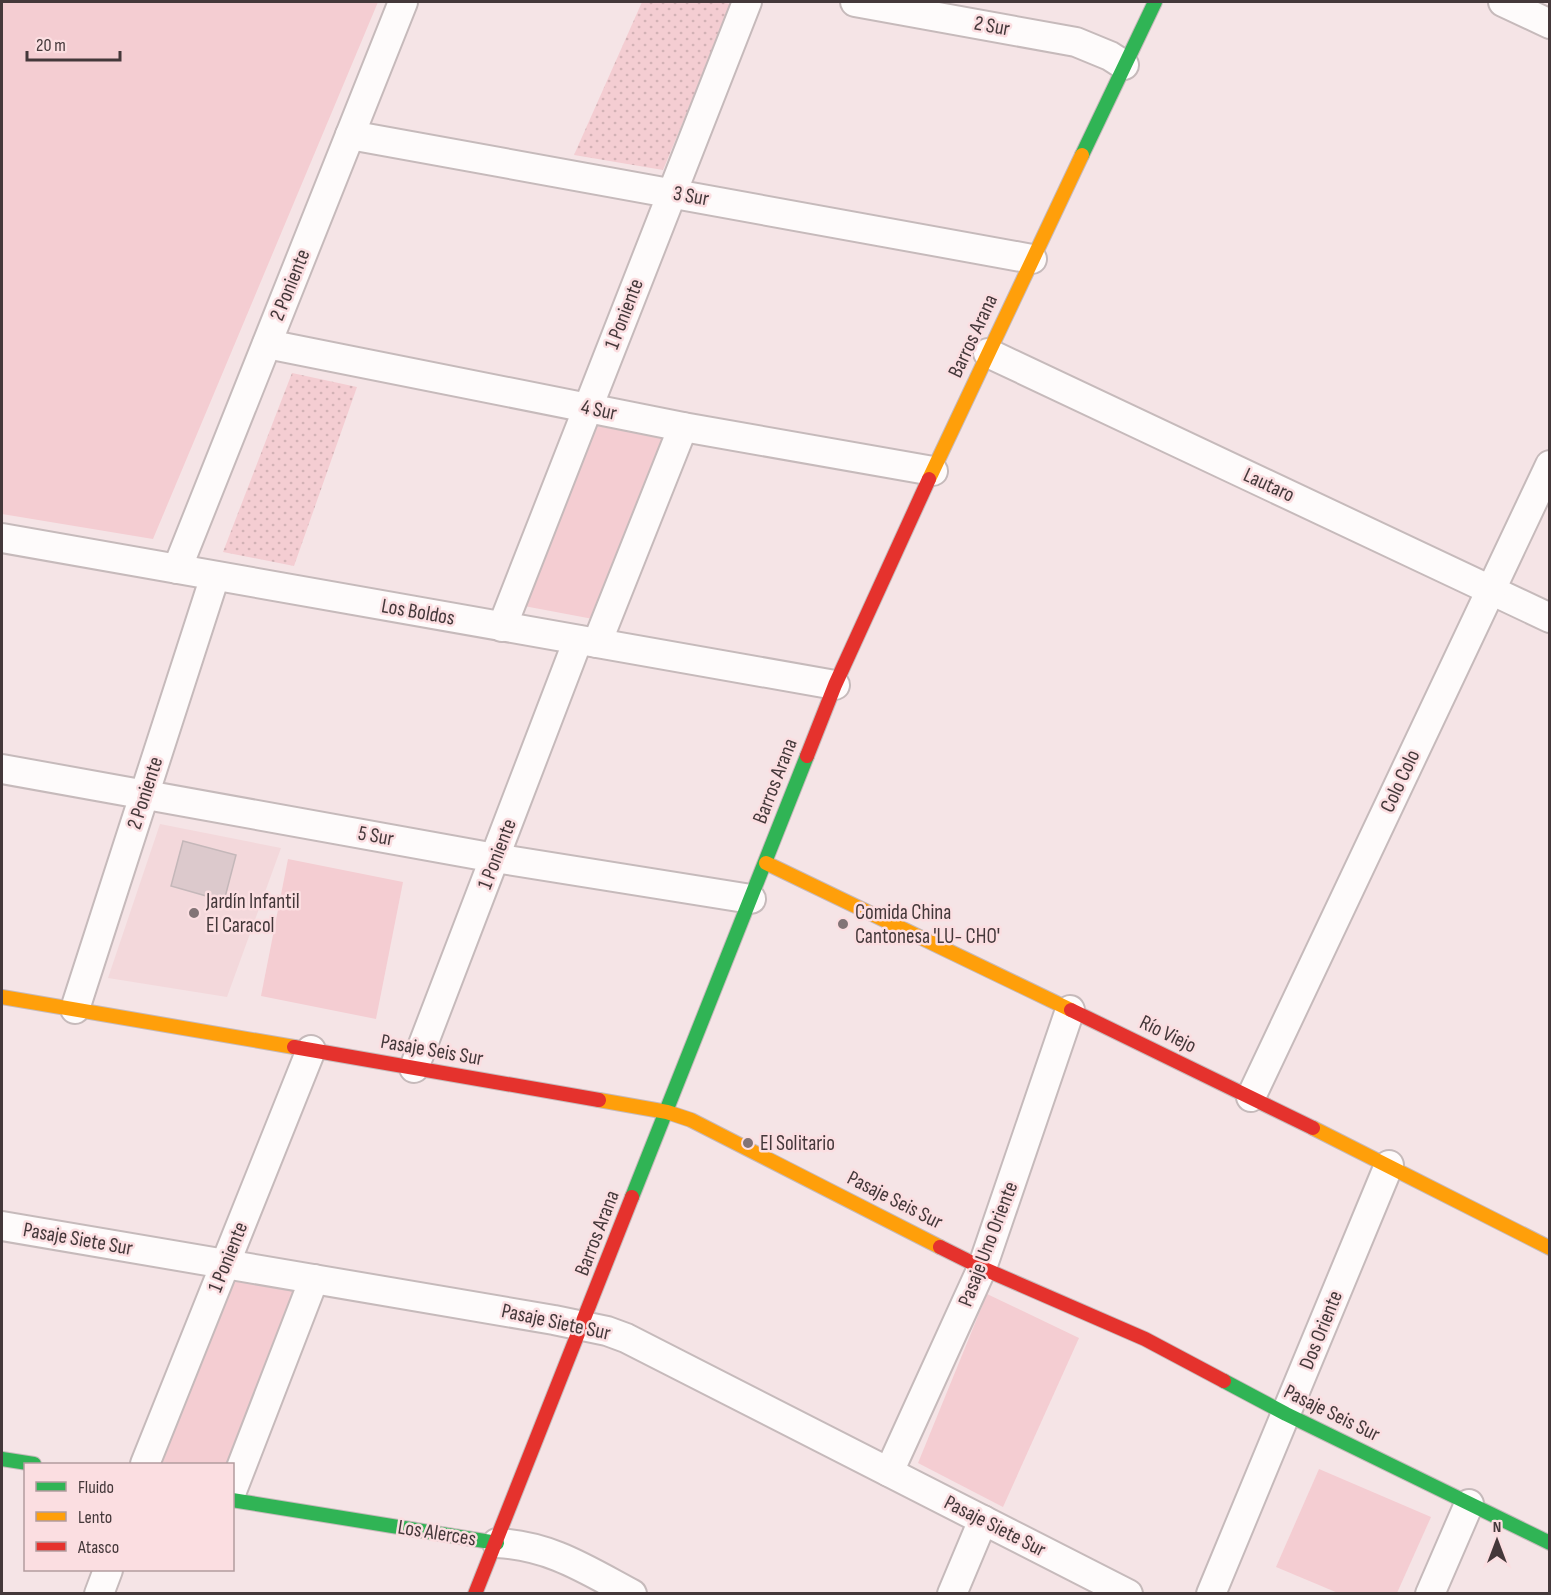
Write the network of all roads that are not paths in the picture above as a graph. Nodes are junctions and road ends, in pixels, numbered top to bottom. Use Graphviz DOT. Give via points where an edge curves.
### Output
graph roads {
  1 [pos="403,2"];
  2 [pos="747,2"];
  3 [pos="855,2"];
  4 [pos="1155,2"];
  5 [pos="1503,2"];
  6 [pos="1550,24"];
  7 [pos="1124,65"];
  8 [pos="350,135"];
  9 [pos="672,192"];
  10 [pos="1032,259"];
  11 [pos="267,344"];
  12 [pos="988,353"];
  13 [pos="588,408"];
  14 [pos="683,427"];
  15 [pos="1550,465"];
  16 [pos="933,471"];
  17 [pos="2,538"];
  18 [pos="177,569"];
  19 [pos="215,576"];
  20 [pos="1490,590"];
  21 [pos="1550,618"];
  22 [pos="502,627"];
  23 [pos="588,642"];
  24 [pos="835,686"];
  25 [pos="2,769"];
  26 [pos="144,794"];
  27 [pos="495,858"];
  28 [pos="766,863"];
  29 [pos="751,899"];
  30 [pos="2,997"];
  31 [pos="75,1009"];
  32 [pos="1070,1010"];
  33 [pos="311,1050"];
  34 [pos="414,1068"];
  35 [pos="1251,1097"];
  36 [pos="667,1112"];
  37 [pos="1389,1165"];
  38 [pos="2,1226"];
  39 [pos="1550,1248"];
  40 [pos="226,1264"];
  41 [pos="982,1268"];
  42 [pos="314,1279"];
  43 [pos="583,1325"];
  44 [pos="1286,1414"];
  45 [pos="2,1459"];
  46 [pos="28,1463"];
  47 [pos="145,1463"];
  48 [pos="889,1472"];
  49 [pos="234,1486"];
  50 [pos="234,1500"];
  51 [pos="1469,1504"];
  52 [pos="983,1520"];
  53 [pos="497,1543"];
  54 [pos="1550,1543"];
  55 [pos="107,1571"];
  56 [pos="99,1593"];
  57 [pos="475,1593"];
  58 [pos="632,1593"];
  59 [pos="952,1593"];
  60 [pos="1128,1593"];
  61 [pos="1210,1593"];
  62 [pos="1430,1593"];
  1 -- 8 [label="street, 2 Poniente"];
  2 -- 9 [label="street, 1 Poniente"];
  3 -- 7 [label="street, 2 Sur" via="1076,42"];
  4 -- 7 [label="street, Barros Arana"];
  5 -- 6 [label="street"];
  7 -- 10 [label="street, Barros Arana"];
  8 -- 9 [label="street, 3 Sur"];
  8 -- 11 [label="street, 2 Poniente"];
  9 -- 10 [label="street, 3 Sur"];
  9 -- 13 [label="street, 1 Poniente"];
  10 -- 12 [label="street, Barros Arana"];
  11 -- 13 [label="street, 4 Sur"];
  11 -- 18 [label="street, 2 Poniente"];
  12 -- 16 [label="street, Barros Arana"];
  12 -- 20 [label="street, Lautaro"];
  13 -- 14 [label="street, 4 Sur"];
  13 -- 22 [label="street, 1 Poniente"];
  14 -- 16 [label="street, 4 Sur"];
  14 -- 23 [label="street, 1 Poniente"];
  15 -- 20 [label="street, Colo Colo"];
  16 -- 24 [label="street, Barros Arana"];
  17 -- 18 [label="street, Los Boldos"];
  18 -- 19 [label="street, Los Boldos"];
  19 -- 22 [label="street, Los Boldos"];
  19 -- 26 [label="street, 2 Poniente"];
  20 -- 21 [label="street, Lautaro"];
  20 -- 35 [label="street, Colo Colo"];
  22 -- 23 [label="street, Los Boldos"];
  23 -- 24 [label="street, Los Boldos"];
  23 -- 27 [label="street, 1 Poniente"];
  24 -- 28 [label="street, Barros Arana"];
  25 -- 26 [label="street, 5 Sur"];
  26 -- 27 [label="street, 5 Sur"];
  26 -- 31 [label="street, 2 Poniente"];
  27 -- 29 [label="street, 5 Sur"];
  27 -- 34 [label="street, 1 Poniente"];
  28 -- 29 [label="street, Barros Arana"];
  28 -- 32 [label="street, Río Viejo"];
  29 -- 36 [label="street, Barros Arana"];
  30 -- 31 [label="street, Pasaje Seis Sur"];
  31 -- 33 [label="street, Pasaje Seis Sur"];
  32 -- 35 [label="street, Río Viejo"];
  32 -- 41 [label="street, Pasaje Uno Oriente"];
  33 -- 34 [label="street, Pasaje Seis Sur"];
  33 -- 40 [label="street, 1 Poniente"];
  34 -- 36 [label="street, Pasaje Seis Sur"];
  35 -- 37 [label="street, Río Viejo"];
  36 -- 41 [label="street, Pasaje Seis Sur" via="715,1131"];
  36 -- 43 [label="street, Barros Arana"];
  37 -- 39 [label="street, Río Viejo"];
  37 -- 44 [label="street, Dos Oriente"];
  38 -- 40 [label="street, Pasaje Siete Sur"];
  40 -- 42 [label="street, Pasaje Siete Sur"];
  40 -- 47 [label="street, 1 Poniente"];
  41 -- 44 [label="street, Pasaje Seis Sur" via="1145,1339"];
  41 -- 48 [label="street, Pasaje Uno Oriente"];
  42 -- 43 [label="street, Pasaje Siete Sur"];
  42 -- 49 [label="street"];
  43 -- 48 [label="street, Pasaje Siete Sur" via="626,1338"];
  43 -- 53 [label="street, Barros Arana"];
  44 -- 51 [label="street, Pasaje Seis Sur"];
  44 -- 61 [label="street, Dos Oriente"];
  45 -- 46 [label="street"];
  48 -- 52 [label="street, Pasaje Siete Sur"];
  50 -- 53 [label="street, Los Alerces"];
  51 -- 54 [label="street, Pasaje Seis Sur"];
  51 -- 62 [label="street"];
  52 -- 59 [label="street"];
  52 -- 60 [label="street, Pasaje Siete Sur"];
  53 -- 57 [label="street, Barros Arana"];
  53 -- 58 [label="street, Los Alerces" via="555,1554"];
  55 -- 56 [label="street"];
}
